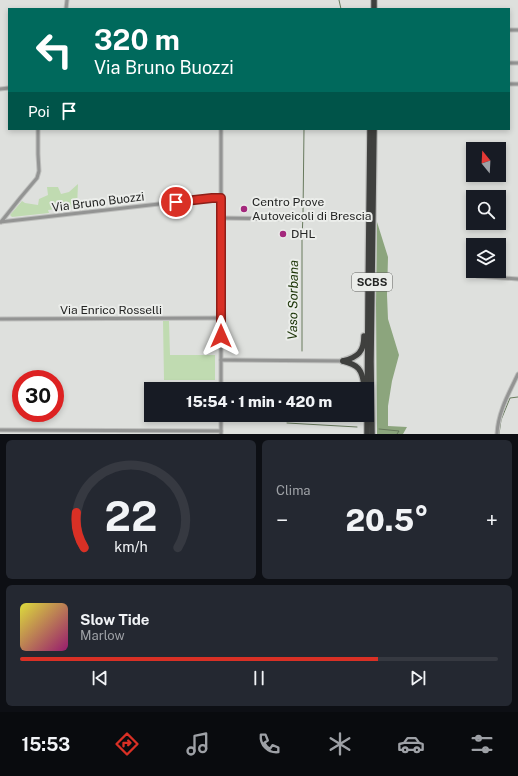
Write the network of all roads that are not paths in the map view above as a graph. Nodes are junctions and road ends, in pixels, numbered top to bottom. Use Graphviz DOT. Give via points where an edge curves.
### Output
graph roads {
  1 [pos="38,130"];
  2 [pos="221,130"];
  3 [pos="370,130"];
  4 [pos="374,130"];
  5 [pos="221,198"];
  6 [pos="221,218"];
  7 [pos="306,219"];
  8 [pos="0,223"];
  9 [pos="504,278"];
  10 [pos="518,279"];
  11 [pos="368,300"];
  12 [pos="0,318"];
  13 [pos="221,318"];
  14 [pos="221,360"];
  15 [pos="343,361"];
  16 [pos="518,374"];
  17 [pos="221,382"];
  18 [pos="364,382"];
  19 [pos="367,382"];
  20 [pos="367,422"];
  21 [pos="0,430"];
  22 [pos="221,432"];
  23 [pos="367,434"];
  24 [pos="372,434"];
  25 [pos="497,434"];
  1 -- 8 [label="street" via="37,178"];
  2 -- 5 [label="street"];
  3 -- 11 [label="highway, SCBS"];
  4 -- 24 [label="highway, SCBS"];
  5 -- 6 [label="street"];
  5 -- 8 [label="street, Via Bruno Buozzi"];
  6 -- 7 [label="street"];
  6 -- 13 [label="street"];
  9 -- 10 [label="street"];
  11 -- 15 [label="highway" via="361,351 355,357"];
  11 -- 19 [label="highway, SCBS"];
  12 -- 13 [label="street, Via Enrico Rosselli"];
  13 -- 14 [label="street"];
  14 -- 15 [label="street"];
  14 -- 17 [label="street"];
  15 -- 18 [label="highway" via="359,368"];
  16 -- 25 [label="street" via="501,411"];
  20 -- 23 [label="highway, SCBS"];
  21 -- 22 [label="street"];
}
